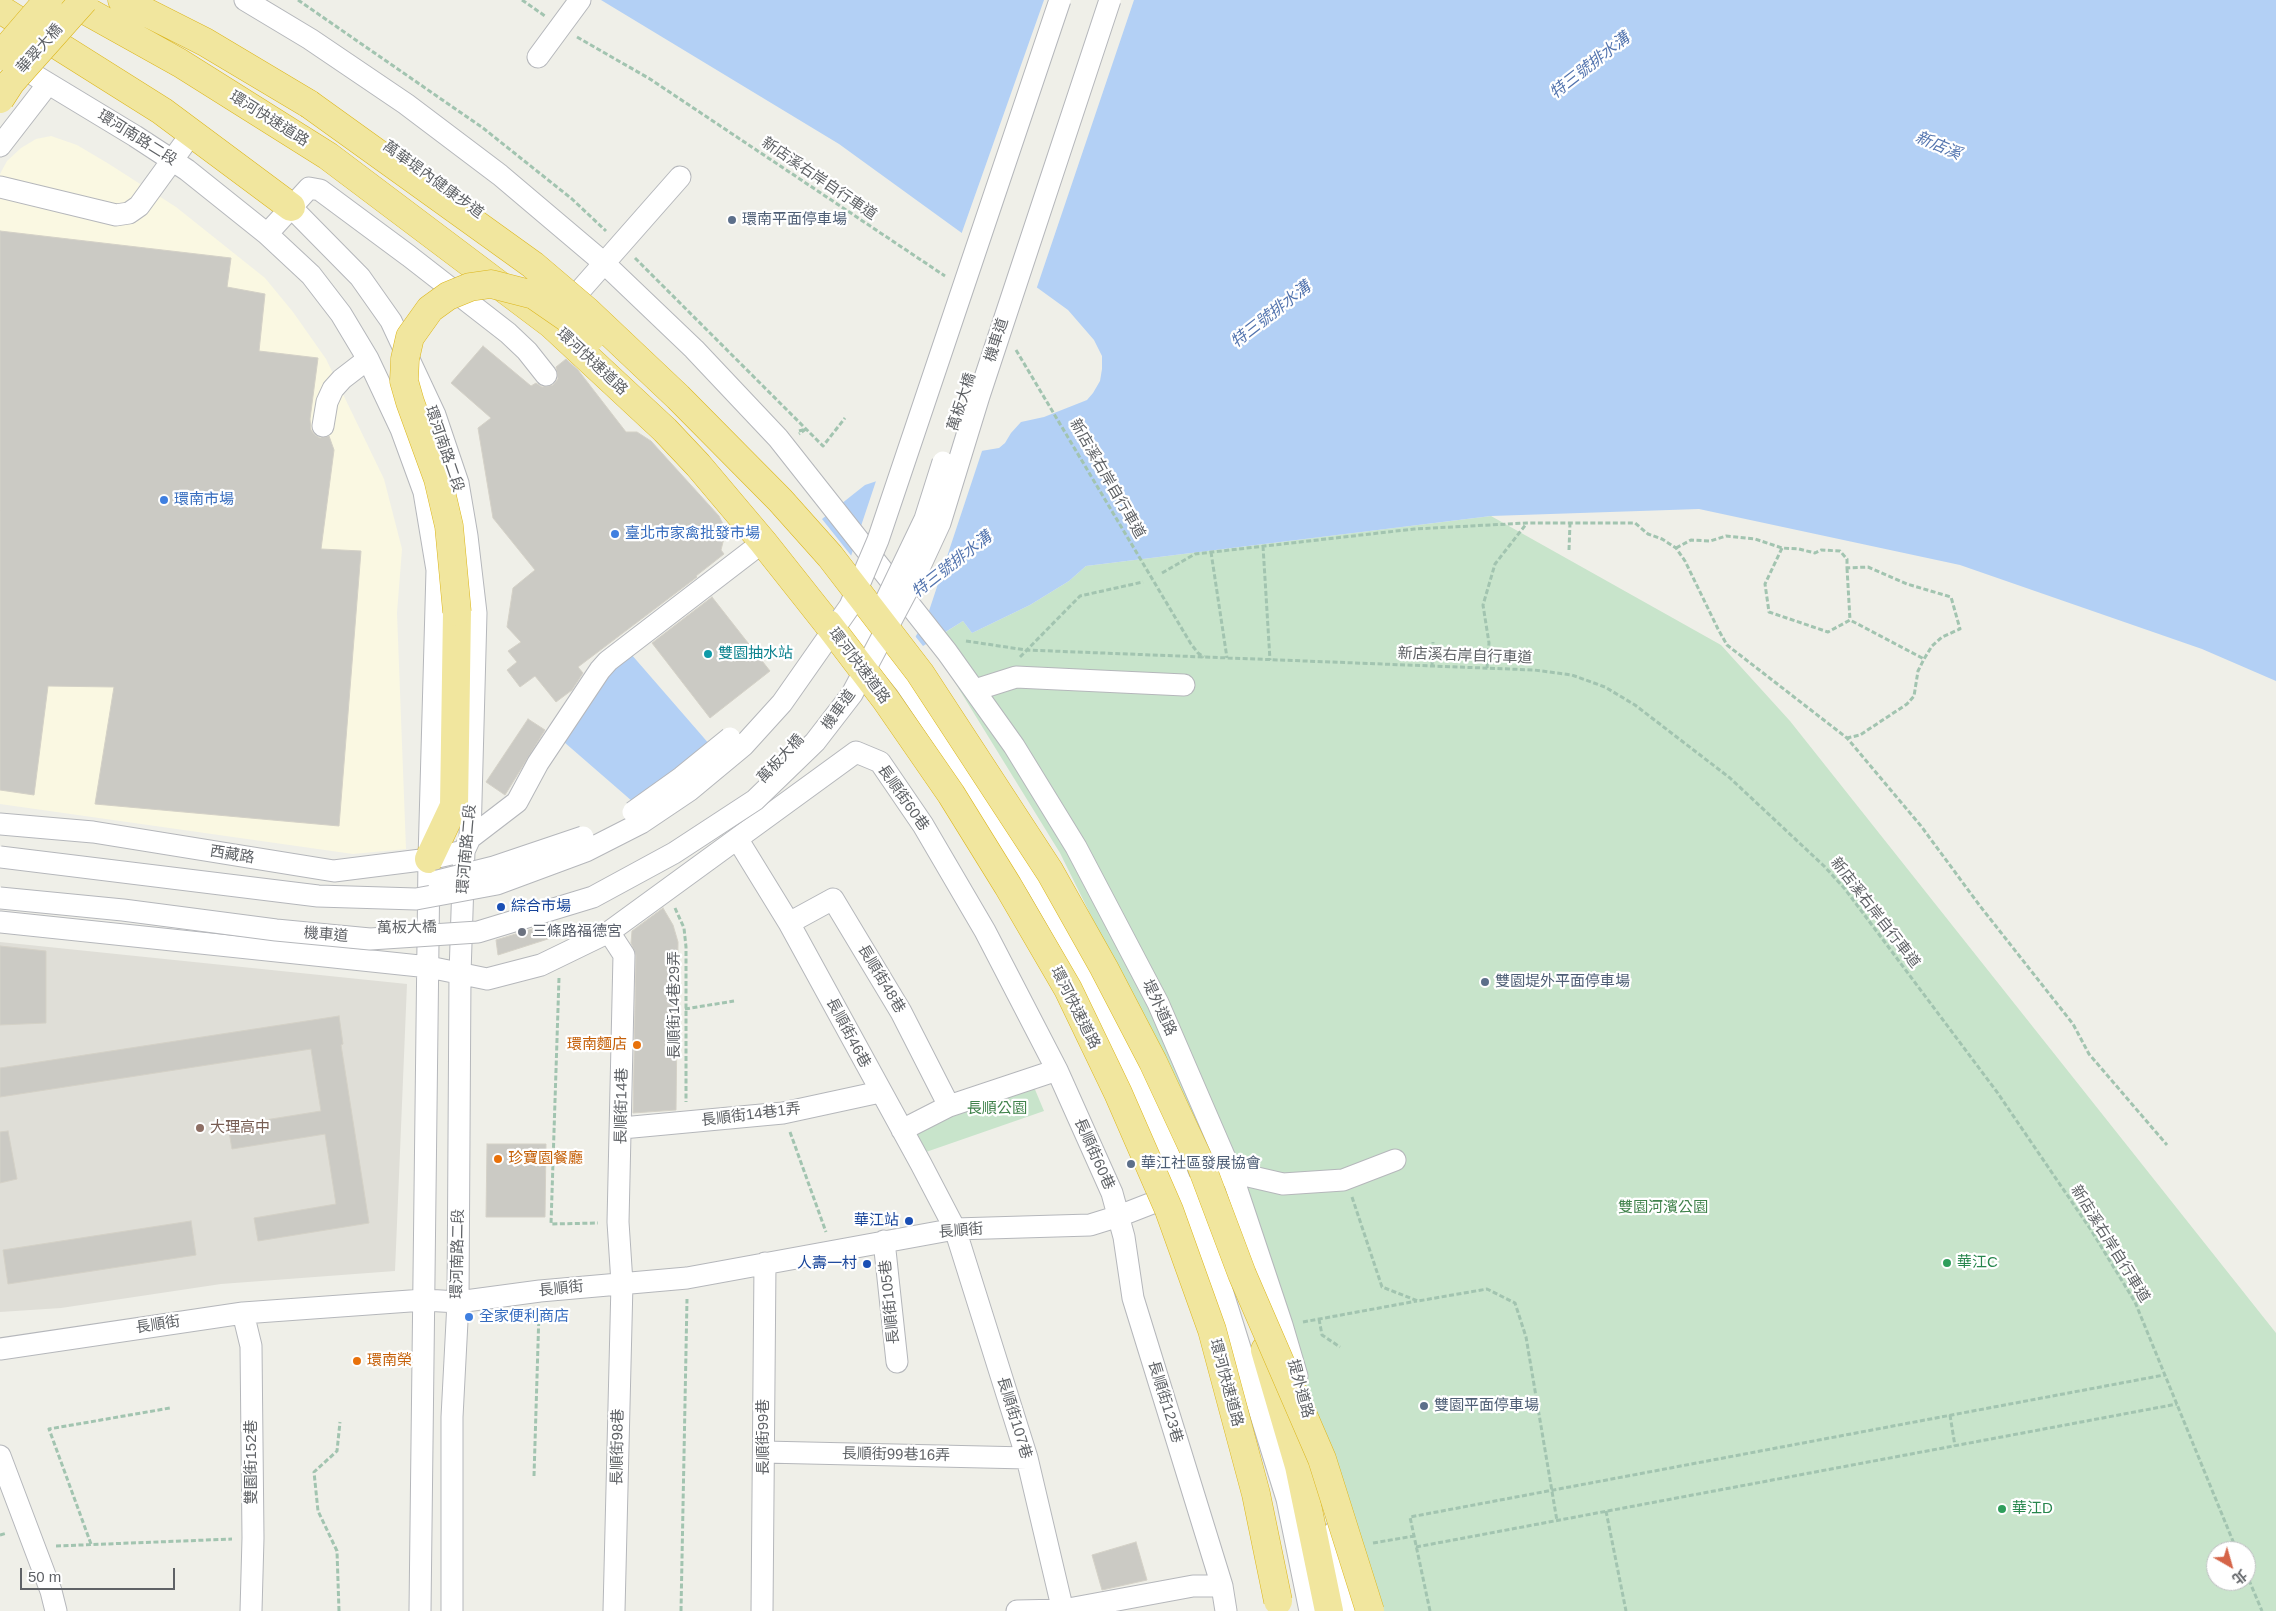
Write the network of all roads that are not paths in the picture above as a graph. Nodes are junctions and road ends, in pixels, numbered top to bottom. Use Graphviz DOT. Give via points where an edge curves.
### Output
graph roads {
  1 [pos="48,0"];
  2 [pos="67,0"];
  3 [pos="84,0"];
  4 [pos="122,0"];
  5 [pos="245,0"];
  6 [pos="580,0"];
  7 [pos="1049,0"];
  8 [pos="1060,0"];
  9 [pos="1100,0"];
  10 [pos="1110,0"];
  11 [pos="0,8"];
  12 [pos="0,55"];
  13 [pos="538,58"];
  14 [pos="48,84"];
  15 [pos="0,99"];
  16 [pos="354,131"];
  17 [pos="192,133"];
  18 [pos="0,146"];
  19 [pos="172,160"];
  20 [pos="680,178"];
  21 [pos="0,187"];
  22 [pos="291,207"];
  23 [pos="267,234"];
  24 [pos="604,263"];
  25 [pos="570,302"];
  26 [pos="551,324"];
  27 [pos="368,359"];
  28 [pos="546,374"];
  29 [pos="323,426"];
  30 [pos="458,483"];
  31 [pos="424,492"];
  32 [pos="780,500"];
  33 [pos="763,542"];
  34 [pos="840,621"];
  35 [pos="1184,685"];
  36 [pos="975,690"];
  37 [pos="0,824"];
  38 [pos="738,840"];
  39 [pos="467,844"];
  40 [pos="0,845"];
  41 [pos="0,856"];
  42 [pos="429,859"];
  43 [pos="0,887"];
  44 [pos="0,898"];
  45 [pos="0,922"];
  46 [pos="789,924"];
  47 [pos="609,932"];
  48 [pos="429,967"];
  49 [pos="460,974"];
  50 [pos="1057,1070"];
  51 [pos="880,1092"];
  52 [pos="949,1106"];
  53 [pos="622,1128"];
  54 [pos="902,1130"];
  55 [pos="1395,1160"];
  56 [pos="1231,1172"];
  57 [pos="1185,1190"];
  58 [pos="1119,1216"];
  59 [pos="955,1229"];
  60 [pos="884,1241"];
  61 [pos="765,1263"];
  62 [pos="1242,1274"];
  63 [pos="622,1283"];
  64 [pos="424,1300"];
  65 [pos="458,1302"];
  66 [pos="244,1313"];
  67 [pos="0,1349"];
  68 [pos="897,1362"];
  69 [pos="764,1452"];
  70 [pos="0,1456"];
  71 [pos="1027,1458"];
  72 [pos="1222,1586"];
  73 [pos="1278,1606"];
  74 [pos="56,1611"];
  75 [pos="251,1611"];
  76 [pos="420,1611"];
  77 [pos="452,1611"];
  78 [pos="614,1611"];
  79 [pos="762,1611"];
  80 [pos="1017,1611"];
  81 [pos="1063,1611"];
  82 [pos="1226,1611"];
  83 [pos="1310,1611"];
  84 [pos="1329,1611"];
  85 [pos="1347,1611"];
  86 [pos="1370,1611"];
  1 -- 12 [label="highway, 華翠大橋, bridge"];
  2 -- 26 [label="highway, 環河快速道路" via="180,63 328,156"];
  3 -- 15 [label="highway, 華翠大橋, bridge" via="11,82"];
  4 -- 32 [label="highway, bridge" via="204,42 310,104 534,265 678,397"];
  5 -- 24 [label="street, 堤外道路" via="310,39 406,104 500,175"];
  6 -- 13 [label="street"];
  7 -- 40 [label="street, bridge" via="874,521 839,602 772,696 734,735 682,777 634,811 577,840 494,867 418,886 320,884"];
  8 -- 41 [label="street, 萬板大橋, bridge" via="878,540 850,606 782,703 743,746 690,790 641,823 563,860 497,884 416,899 318,896"];
  9 -- 43 [label="street, 萬板大橋, bridge" via="978,350 925,519 842,686 801,739 750,792 675,841 594,885 505,916 448,927 399,930 308,926"];
  10 -- 44 [label="street, 機車道, bridge" via="940,523 852,694 815,742 755,800 674,853 593,897 478,932 370,939"];
  11 -- 17 [label="highway" via="103,72"];
  12 -- 14 [label="street, 環河南路二段"];
  14 -- 18 [label="street"];
  14 -- 19 [label="street, 環河南路二段"];
  16 -- 25 [label="street, 萬華堤內健康步道" via="369,133 484,216 522,266"];
  17 -- 19 [label="street"];
  17 -- 22 [label="highway"];
  19 -- 21 [label="street" via="139,206 129,213 116,215"];
  19 -- 23 [label="street, 環河南路二段"];
  20 -- 24 [label="street"];
  22 -- 23 [label="street"];
  22 -- 28 [label="street" via="309,188 320,190 508,333"];
  22 -- 30 [label="street, 環河南路二段" via="360,277 391,321 435,415"];
  23 -- 27 [label="street, 環河南路二段" via="311,275 341,314"];
  24 -- 25 [label="street"];
  24 -- 36 [label="street, 堤外道路, bridge" via="694,349 765,424 954,645"];
  25 -- 26 [label="street"];
  26 -- 33 [label="highway, 環河快速道路" via="665,430"];
  27 -- 29 [label="street" via="333,389"];
  27 -- 31 [label="street, 環河南路二段" via="401,429"];
  30 -- 31 [label="street"];
  30 -- 39 [label="street, 環河南路二段" via="476,613"];
  31 -- 42 [label="street, 環河南路二段" via="438,570"];
  32 -- 42 [label="highway, bridge" via="576,324 534,296 492,284 470,287 448,296 430,309 410,337 404,381 436,470 449,526 457,612 454,806"];
  32 -- 62 [label="highway, bridge" via="830,556 920,673 1050,872 1153,1062 1201,1165"];
  33 -- 34 [label="highway, 環河快速道路"];
  33 -- 39 [label="street" via="604,665 538,763 517,802"];
  34 -- 57 [label="street" via="905,683 1043,896 1132,1066"];
  34 -- 73 [label="highway, 環河快速道路, bridge" via="886,700 1008,886 1068,990 1118,1092 1169,1210 1212,1330 1256,1494"];
  35 -- 36 [label="street" via="1016,677"];
  36 -- 56 [label="street, 堤外道路" via="1014,746 1076,847 1158,1003"];
  37 -- 42 [label="street, 西藏路" via="93,832 334,871"];
  38 -- 46 [label="street, 長順街46巷"];
  38 -- 47 [label="street, 長順街60巷"];
  38 -- 50 [label="street, 長順街60巷" via="856,752 880,762 923,825 985,931"];
  39 -- 42 [label="street, 西藏路"];
  39 -- 49 [label="street, 環河南路二段"];
  42 -- 48 [label="street, 環河南路二段"];
  45 -- 48 [label="street"];
  46 -- 51 [label="street, 長順街46巷"];
  46 -- 52 [label="street, 長順街48巷" via="833,899 901,1012"];
  47 -- 49 [label="street, 長順街60巷" via="541,965 487,979"];
  47 -- 53 [label="street, 長順街14巷" via="624,955"];
  48 -- 49 [label="street"];
  48 -- 64 [label="street, 環河南路二段"];
  49 -- 65 [label="street, 環河南路二段"];
  50 -- 52 [label="street"];
  50 -- 58 [label="street, 長順街60巷" via="1112,1193"];
  51 -- 53 [label="street, 長順街14巷1弄" via="783,1112"];
  51 -- 54 [label="street, 長順街46巷"];
  52 -- 54 [label="street"];
  53 -- 63 [label="street, 長順街14巷" via="618,1222"];
  54 -- 59 [label="street, 長順街46巷"];
  55 -- 56 [label="street" via="1343,1180 1283,1184"];
  56 -- 57 [label="street"];
  56 -- 85 [label="street, 提外道路" via="1305,1402 1338,1550"];
  57 -- 58 [label="street"];
  57 -- 83 [label="street" via="1212,1258 1287,1499"];
  58 -- 59 [label="street, 長順街" via="1090,1225"];
  58 -- 72 [label="street, 長順街123巷" via="1133,1298"];
  59 -- 60 [label="street, 長順街"];
  59 -- 71 [label="street, 長順街107巷"];
  60 -- 61 [label="street, 長順街"];
  60 -- 68 [label="street, 長順街105巷"];
  61 -- 63 [label="street, 長順街" via="687,1278"];
  61 -- 69 [label="street, 長順街99巷"];
  62 -- 84 [label="highway, bridge" via="1299,1466"];
  62 -- 86 [label="highway, bridge" via="1322,1459"];
  63 -- 65 [label="street, 長順街"];
  63 -- 78 [label="street, 長順街98巷"];
  64 -- 65 [label="street, 長順街"];
  64 -- 66 [label="street, 長順街"];
  64 -- 76 [label="street, 環河南路二段"];
  65 -- 77 [label="street, 環河南路二段" via="452,1417"];
  66 -- 67 [label="street, 長順街"];
  66 -- 75 [label="street, 雙園街152巷" via="251,1346"];
  69 -- 71 [label="street, 長順街99巷16弄"];
  69 -- 79 [label="street, 長順街99巷"];
  70 -- 74 [label="street"];
  71 -- 81 [label="street, 長順街107巷"];
  72 -- 81 [label="street" via="1193,1586"];
  72 -- 82 [label="street, 長順街123巷"];
  80 -- 81 [label="street"];
}
